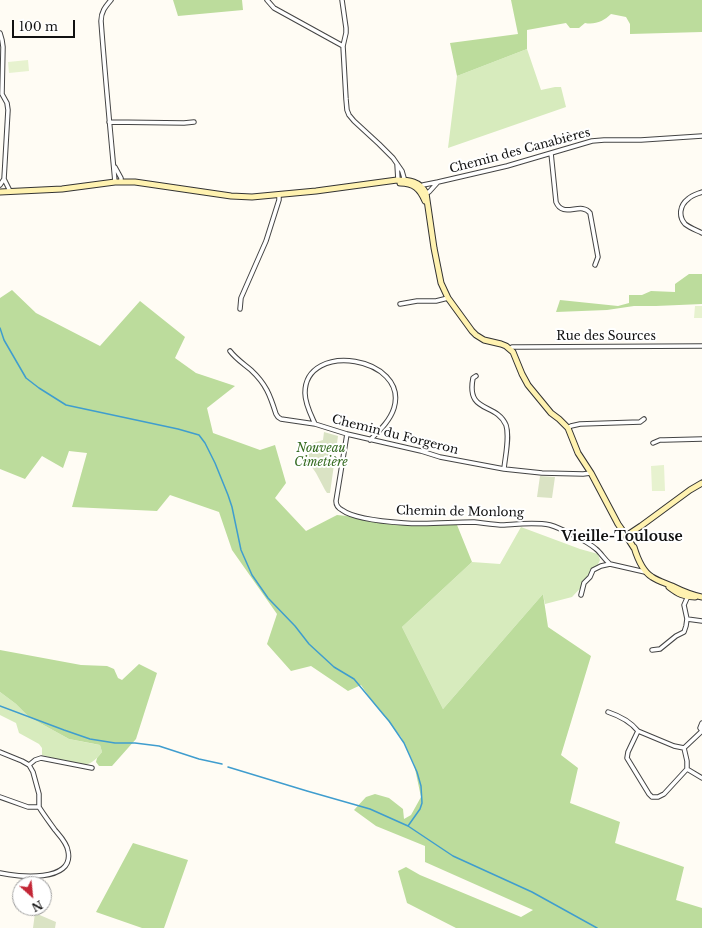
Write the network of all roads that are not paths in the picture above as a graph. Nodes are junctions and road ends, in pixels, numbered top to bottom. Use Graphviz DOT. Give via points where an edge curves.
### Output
graph roads {
  1 [pos="111,0"];
  2 [pos="266,0"];
  3 [pos="342,0"];
  4 [pos="0,33"];
  5 [pos="343,46"];
  6 [pos="1,94"];
  7 [pos="109,122"];
  8 [pos="194,122"];
  9 [pos="702,136"];
  10 [pos="551,153"];
  11 [pos="397,164"];
  12 [pos="114,166"];
  13 [pos="4,179"];
  14 [pos="121,181"];
  15 [pos="401,181"];
  16 [pos="115,182"];
  17 [pos="438,182"];
  18 [pos="0,185"];
  19 [pos="422,191"];
  20 [pos="0,192"];
  21 [pos="9,192"];
  22 [pos="702,192"];
  23 [pos="279,195"];
  24 [pos="702,233"];
  25 [pos="595,265"];
  26 [pos="448,298"];
  27 [pos="400,304"];
  28 [pos="240,309"];
  29 [pos="702,346"];
  30 [pos="510,349"];
  31 [pos="230,351"];
  32 [pos="476,376"];
  33 [pos="644,419"];
  34 [pos="315,424"];
  35 [pos="569,428"];
  36 [pos="347,434"];
  37 [pos="702,439"];
  38 [pos="370,440"];
  39 [pos="653,443"];
  40 [pos="504,469"];
  41 [pos="590,473"];
  42 [pos="702,483"];
  43 [pos="627,535"];
  44 [pos="610,564"];
  45 [pos="646,572"];
  46 [pos="581,595"];
  47 [pos="688,595"];
  48 [pos="702,597"];
  49 [pos="687,619"];
  50 [pos="702,621"];
  51 [pos="652,650"];
  52 [pos="608,712"];
  53 [pos="702,723"];
  54 [pos="638,731"];
  55 [pos="702,731"];
  56 [pos="684,748"];
  57 [pos="0,752"];
  58 [pos="29,765"];
  59 [pos="92,768"];
  60 [pos="687,769"];
  61 [pos="702,778"];
  62 [pos="0,797"];
  63 [pos="39,807"];
  64 [pos="0,873"];
  1 -- 7 [label="street" via="101,16"];
  2 -- 5 [label="street" via="274,8"];
  3 -- 5 [label="street" via="346,28"];
  4 -- 6 [label="street" via="3,47"];
  5 -- 11 [label="street" via="346,105 349,115 359,127 386,149"];
  6 -- 13 [label="street" via="7,102 8,110"];
  7 -- 8 [label="street"];
  7 -- 12 [label="street"];
  9 -- 10 [label="street, Chemin des Canabières" via="592,141"];
  10 -- 17 [label="street, Chemin des Canabières"];
  10 -- 25 [label="street" via="558,206 565,210 584,208 590,213 598,257"];
  11 -- 15 [label="street"];
  11 -- 15 [label="street" via="404,178"];
  12 -- 14 [label="street"];
  12 -- 16 [label="street"];
  13 -- 18 [label="street"];
  13 -- 21 [label="street"];
  14 -- 16 [label="street"];
  14 -- 23 [label="street" via="231,196"];
  15 -- 19 [label="street"];
  15 -- 23 [label="street"];
  16 -- 21 [label="street"];
  17 -- 19 [label="street, Chemin des Canabières" via="431,190"];
  17 -- 19 [label="street, Chemin des Canabières" via="426,184"];
  19 -- 26 [label="street" via="429,216 438,274"];
  20 -- 21 [label="street"];
  22 -- 24 [label="street" via="687,199 681,208 682,218 686,224"];
  23 -- 28 [label="street" via="266,241 241,298"];
  26 -- 27 [label="street"];
  26 -- 30 [label="street" via="476,335"];
  29 -- 30 [label="street, Rue des Sources"];
  30 -- 35 [label="street" via="528,385 551,413"];
  31 -- 34 [label="street, Chemin du Forgeron" via="263,383 278,417"];
  32 -- 40 [label="street" via="472,382 473,397 480,405 498,414 507,430"];
  33 -- 35 [label="street" via="640,422 580,424"];
  34 -- 36 [label="street, Chemin du Forgeron"];
  34 -- 38 [label="street" via="305,392 306,384 313,372 337,361 364,363 381,372 395,394 390,416"];
  35 -- 41 [label="street" via="578,453"];
  36 -- 38 [label="street, Chemin du Forgeron"];
  36 -- 44 [label="street, Chemin de Monlong" via="336,504 348,514 405,523 533,523 551,526 588,543"];
  37 -- 39 [label="street" via="664,440"];
  38 -- 40 [label="street, Chemin du Forgeron"];
  40 -- 41 [label="street, Chemin du Forgeron" via="542,473"];
  41 -- 43 [label="street"];
  42 -- 43 [label="street"];
  43 -- 45 [label="street"];
  44 -- 45 [label="street"];
  44 -- 46 [label="street" via="593,570 584,583"];
  45 -- 47 [label="street"];
  47 -- 48 [label="street"];
  47 -- 49 [label="street" via="684,608"];
  49 -- 50 [label="street"];
  49 -- 51 [label="street" via="684,632 660,649"];
  52 -- 54 [label="street" via="630,722"];
  53 -- 55 [label="street"];
  54 -- 56 [label="street"];
  54 -- 60 [label="street" via="628,752 628,758 652,797 664,794"];
  55 -- 56 [label="street"];
  56 -- 60 [label="street"];
  57 -- 58 [label="street"];
  58 -- 59 [label="street" via="41,758"];
  58 -- 63 [label="street" via="39,794"];
  60 -- 61 [label="street"];
  62 -- 63 [label="street"];
  63 -- 64 [label="street" via="65,843 68,850 65,867 61,871 43,876"];
}
